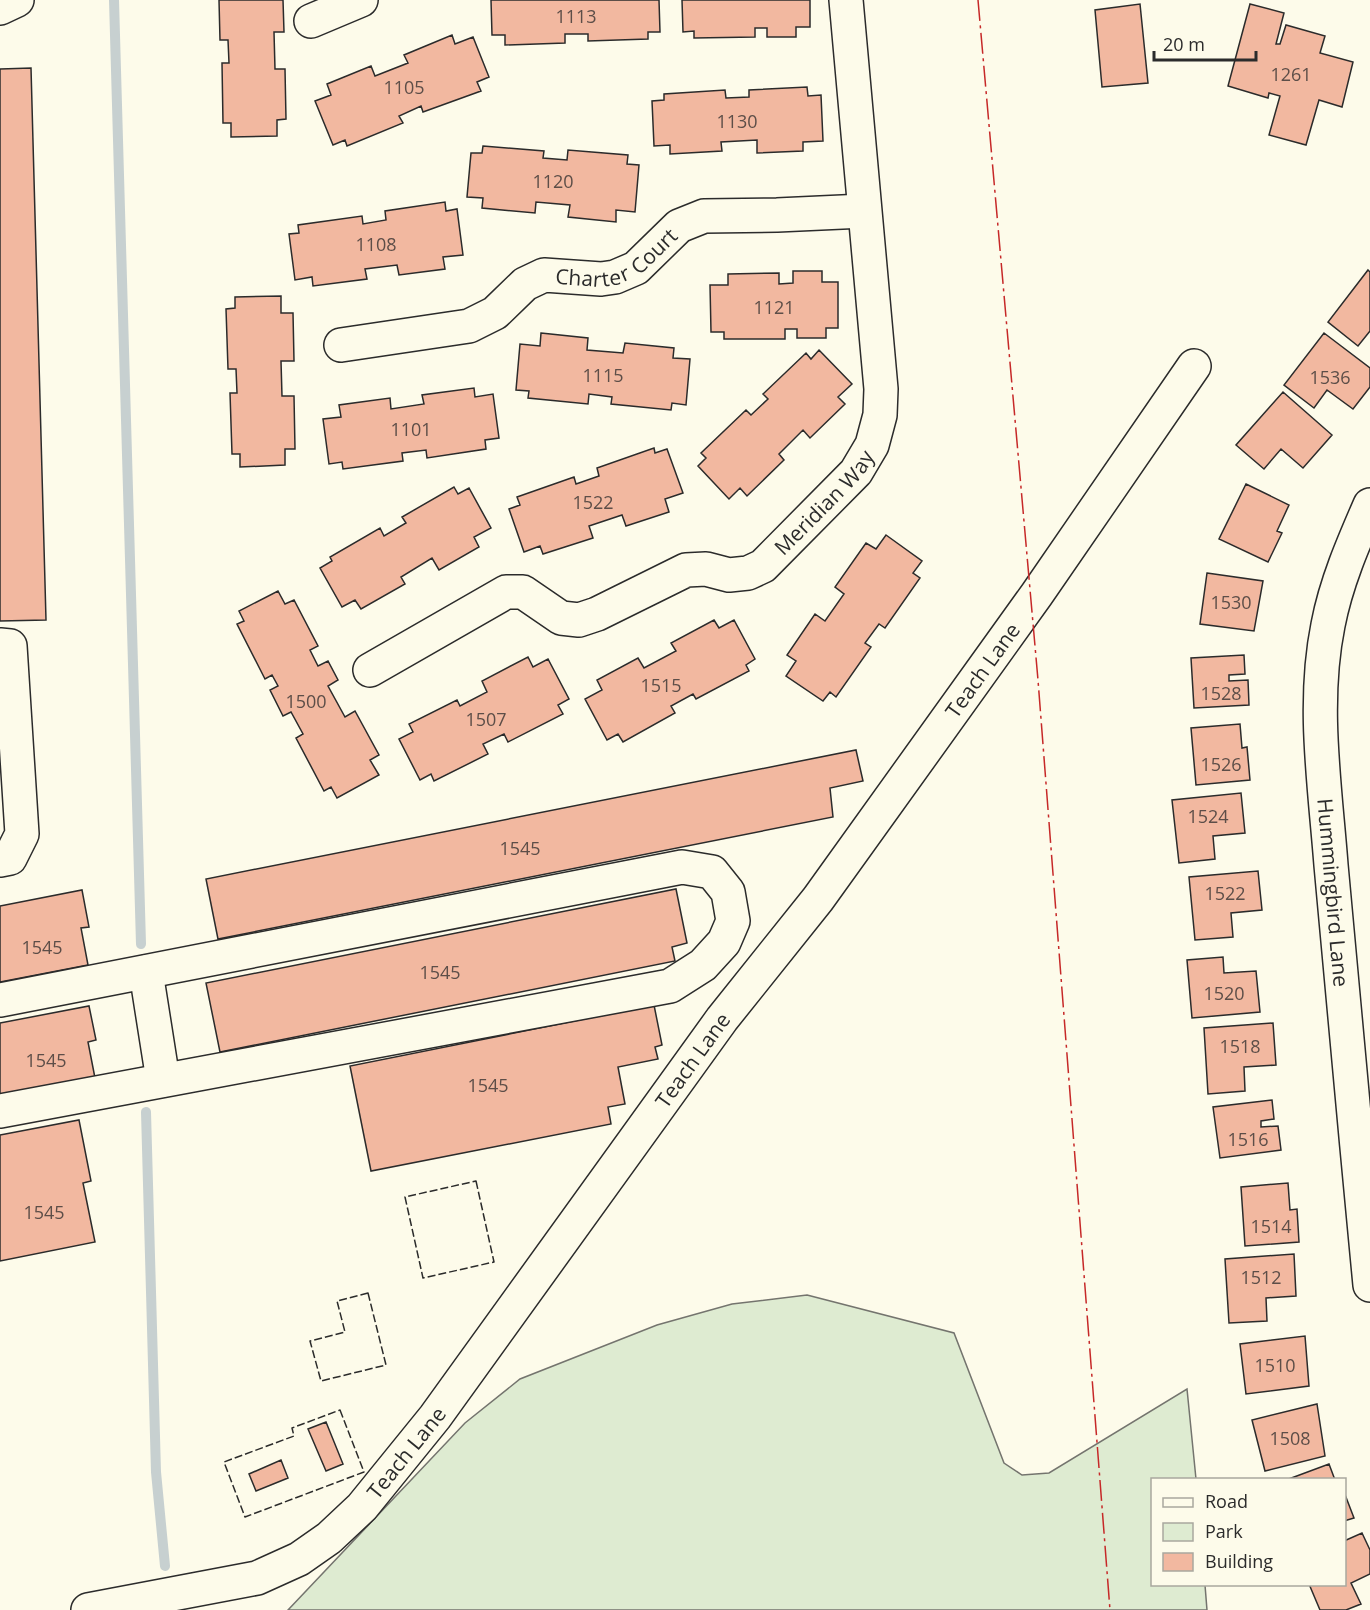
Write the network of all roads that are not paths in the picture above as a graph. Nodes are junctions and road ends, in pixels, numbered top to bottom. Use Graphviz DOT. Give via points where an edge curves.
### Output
graph roads {
  1 [pos="18,0"];
  2 [pos="361,0"];
  3 [pos="846,0"];
  4 [pos="0,8"];
  5 [pos="311,21"];
  6 [pos="864,211"];
  7 [pos="341,345"];
  8 [pos="1194,366"];
  9 [pos="1370,506"];
  10 [pos="0,645"];
  11 [pos="370,670"];
  12 [pos="0,860"];
  13 [pos="146,972"];
  14 [pos="0,1000"];
  15 [pos="163,1080"];
  16 [pos="0,1111"];
  17 [pos="1370,1286"];
  18 [pos="88,1610"];
  1 -- 4 [label="street"];
  2 -- 5 [label="street"];
  3 -- 6 [label="street, Meridian Way"];
  6 -- 7 [label="street, Charter Court" via="704,216 679,226 636,268 615,277 544,275 525,284 495,313 469,326"];
  6 -- 11 [label="street, Meridian Way" via="881,389 872,445 856,472 763,566 729,575 706,569 686,570 579,620 561,618 523,592 506,592"];
  8 -- 18 [label="street, Teach Lane" via="825,890 722,1019 435,1417 362,1507 299,1559 257,1578"];
  9 -- 17 [label="street, Hummingbird Lane" via="1347,557 1328,625 1321,731"];
  10 -- 12 [label="street" via="10,645 21,834 10,858"];
  13 -- 14 [label="street"];
  13 -- 15 [label="street"];
  13 -- 15 [label="street" via="682,867 712,872 728,892 733,921 724,942 703,965 670,986"];
  15 -- 16 [label="street"];
}
